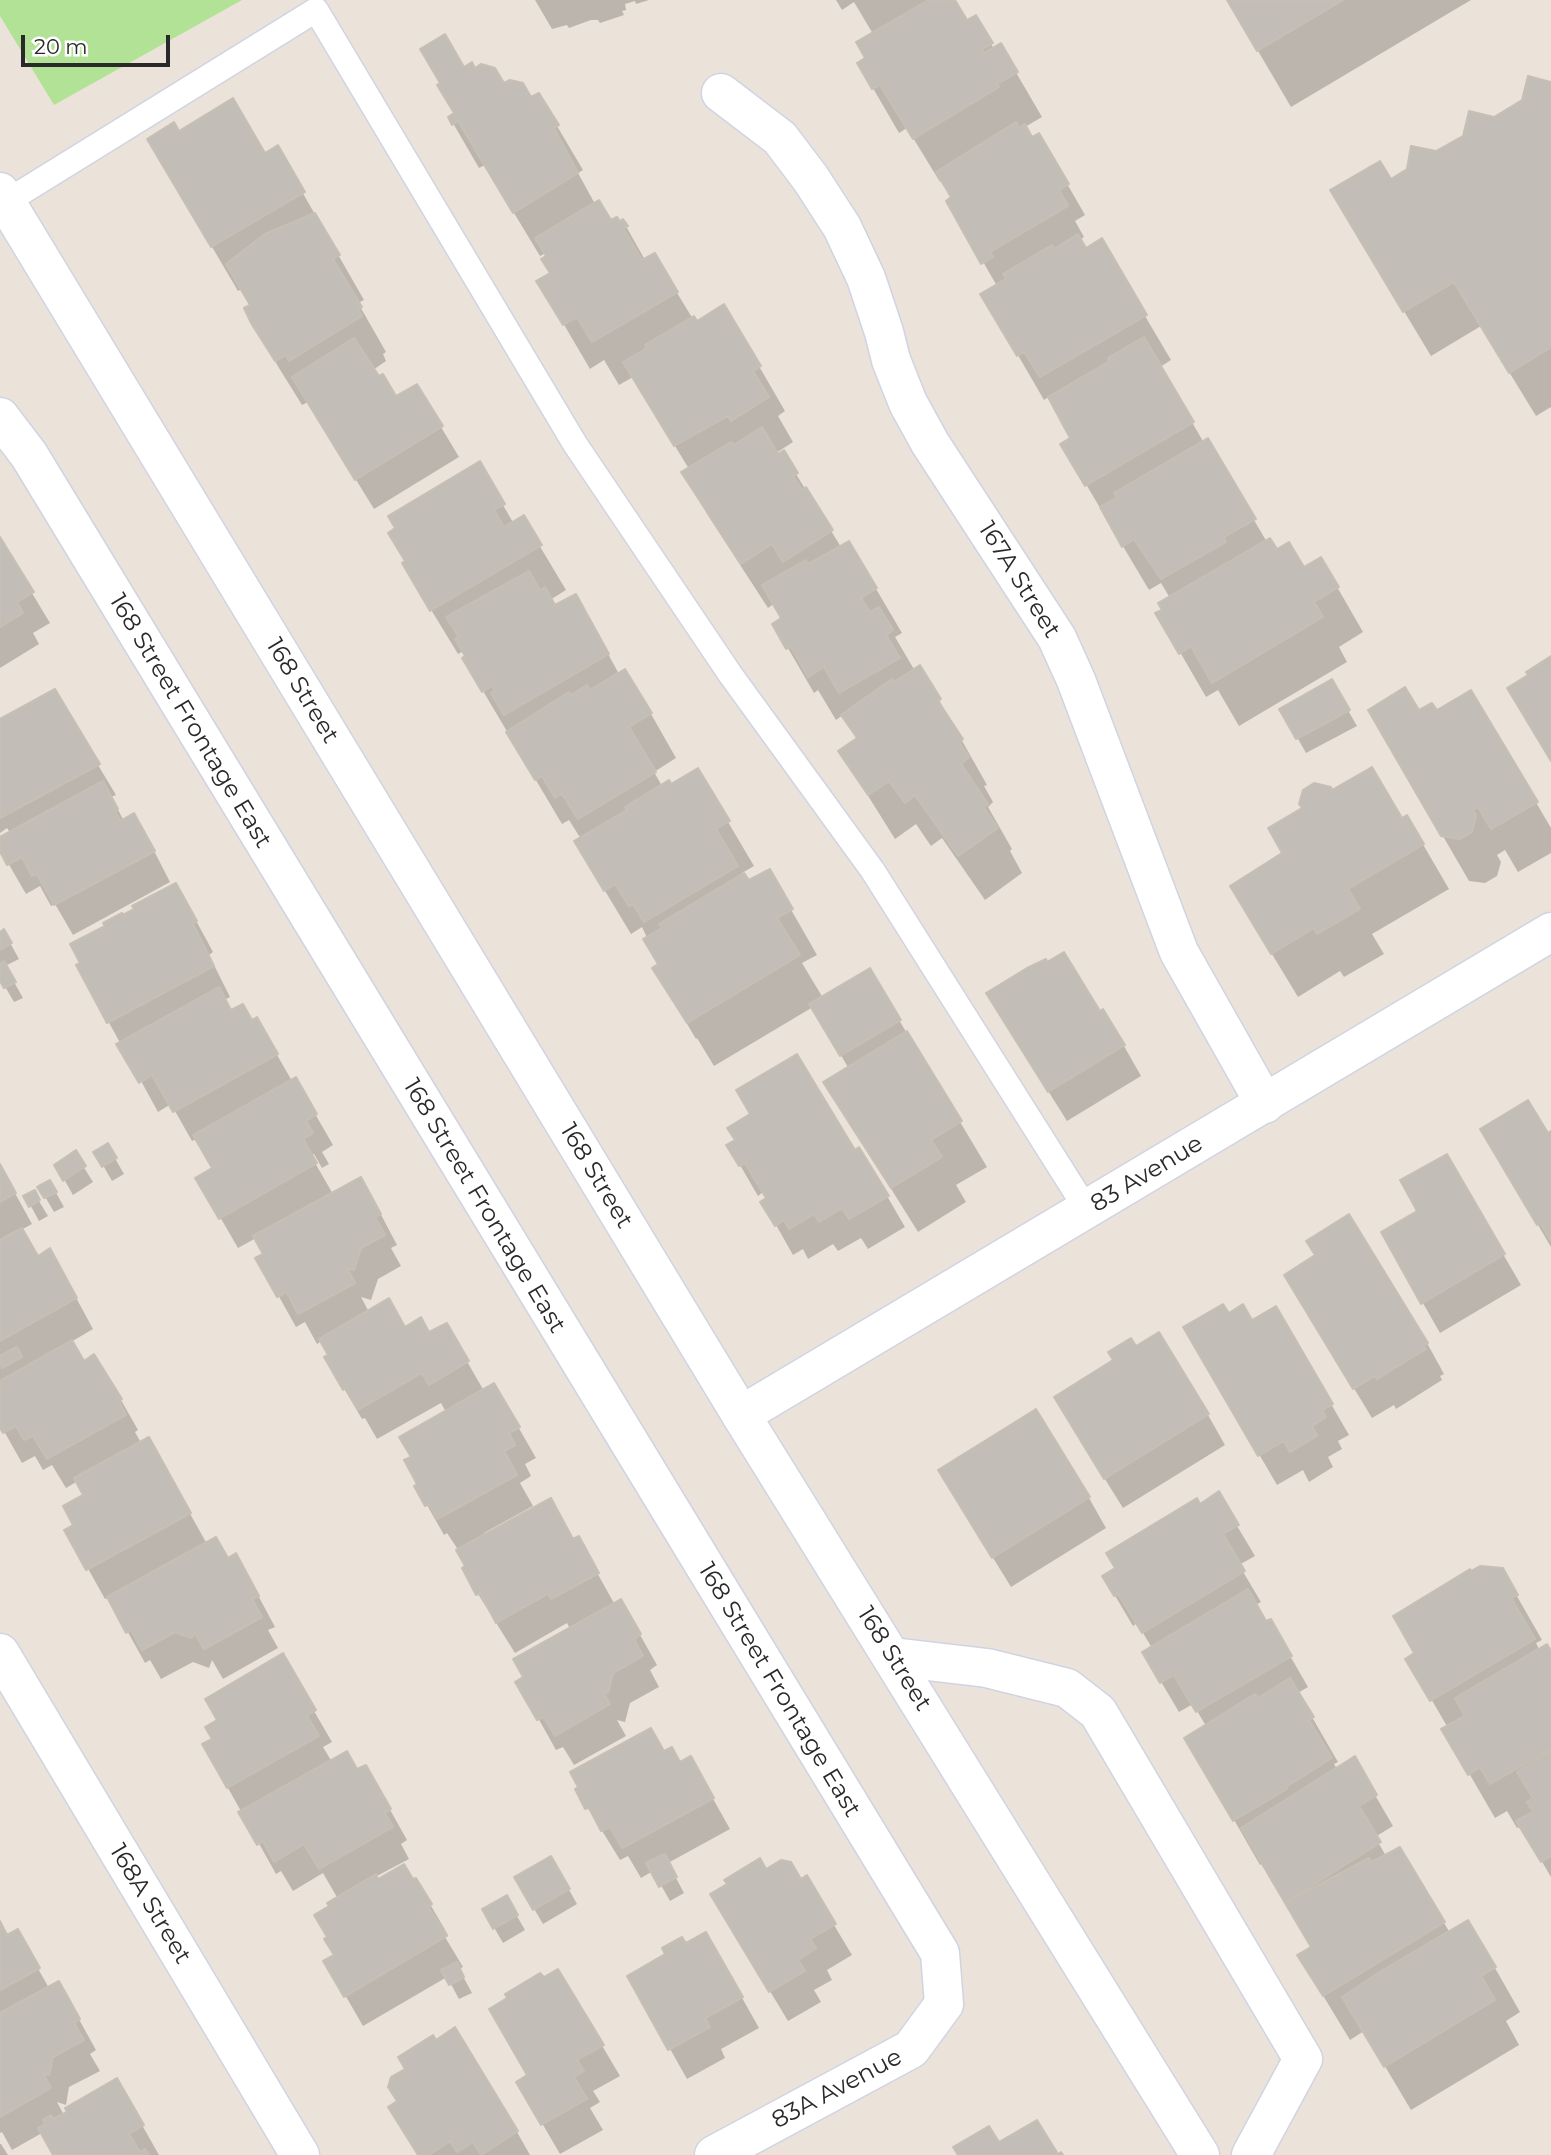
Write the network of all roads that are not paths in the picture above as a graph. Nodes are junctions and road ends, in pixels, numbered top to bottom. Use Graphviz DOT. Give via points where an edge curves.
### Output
graph roads {
  1 [pos="721,93"];
  2 [pos="3,197"];
  3 [pos="0,417"];
  4 [pos="1551,932"];
  5 [pos="1265,1104"];
  6 [pos="1087,1210"];
  7 [pos="741,1415"];
  8 [pos="0,1653"];
  9 [pos="892,1657"];
  10 [pos="944,2004"];
  11 [pos="300,2155"];
  12 [pos="714,2155"];
  13 [pos="1200,2155"];
  14 [pos="1251,2155"];
  1 -- 5 [label="street, 167A Street" via="780,138 842,227 866,278 908,403 1056,638 1179,952"];
  2 -- 6 [label="lane" via="316,10 575,444 730,674 873,871"];
  2 -- 7 [label="street, 168 Street"];
  3 -- 10 [label="street, 168 Street Frontage East" via="37,467 940,1953"];
  4 -- 5 [label="street, 83 Avenue"];
  5 -- 6 [label="street, 83 Avenue"];
  6 -- 7 [label="street, 83 Avenue"];
  7 -- 9 [label="street, 168 Street"];
  8 -- 11 [label="street, 168A Street"];
  9 -- 13 [label="street, 168 Street"];
  9 -- 14 [label="street" via="987,1668 1067,1688 1098,1712 1303,2059"];
  10 -- 12 [label="street, 83A Avenue" via="911,2049"];
}
